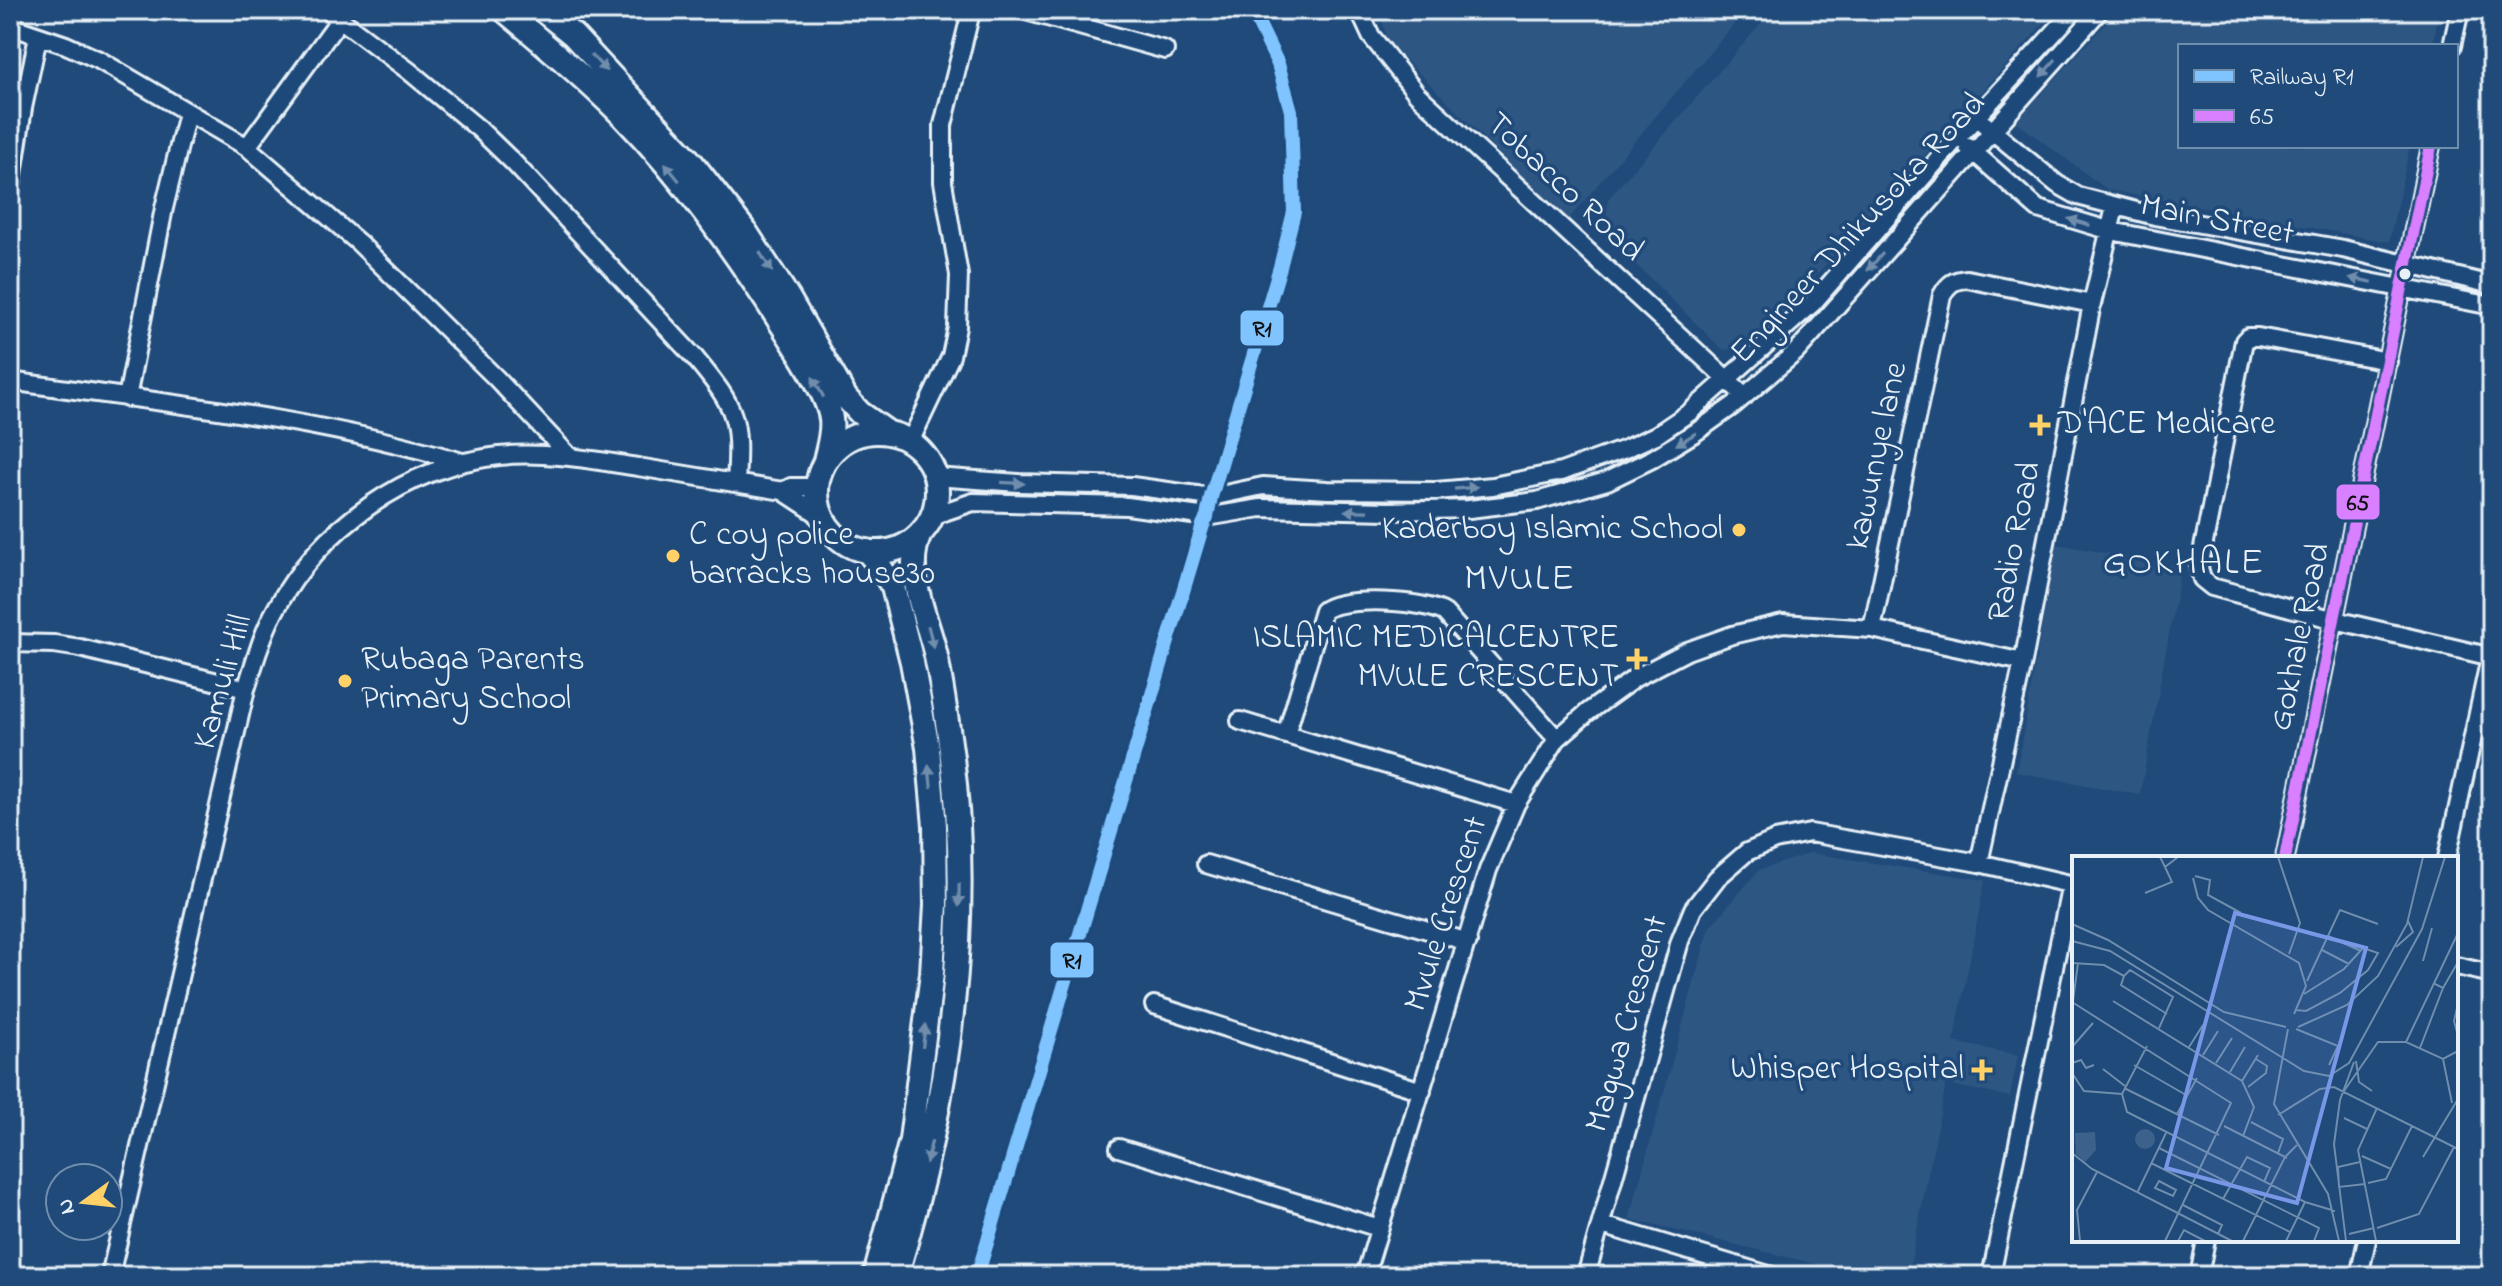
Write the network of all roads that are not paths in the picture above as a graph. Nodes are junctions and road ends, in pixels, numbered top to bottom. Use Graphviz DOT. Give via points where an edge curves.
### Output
graph roads {
  1 [pos="504,10"];
  2 [pos="542,10"];
  3 [pos="975,10"];
  4 [pos="1022,10"];
  5 [pos="1359,10"];
  6 [pos="2075,10"];
  7 [pos="2100,10"];
  8 [pos="2460,10"];
  9 [pos="334,14"];
  10 [pos="10,26"];
  11 [pos="38,37"];
  12 [pos="2452,44"];
  13 [pos="1165,50"];
  14 [pos="187,113"];
  15 [pos="1976,119"];
  16 [pos="1993,130"];
  17 [pos="1957,138"];
  18 [pos="247,147"];
  19 [pos="2431,148"];
  20 [pos="1974,152"];
  21 [pos="10,194"];
  22 [pos="2115,207"];
  23 [pos="2111,231"];
  24 [pos="2408,263"];
  25 [pos="2492,285"];
  26 [pos="2403,288"];
  27 [pos="2092,304"];
  28 [pos="2492,306"];
  29 [pos="2388,361"];
  30 [pos="1726,380"];
  31 [pos="10,381"];
  32 [pos="1745,396"];
  33 [pos="127,398"];
  34 [pos="887,432"];
  35 [pos="910,442"];
  36 [pos="570,457"];
  37 [pos="825,461"];
  38 [pos="462,462"];
  39 [pos="935,477"];
  40 [pos="736,483"];
  41 [pos="817,487"];
  42 [pos="783,491"];
  43 [pos="821,516"];
  44 [pos="926,525"];
  45 [pos="867,551"];
  46 [pos="2335,620"];
  47 [pos="1872,629"];
  48 [pos="10,643"];
  49 [pos="2491,653"];
  50 [pos="2023,662"];
  51 [pos="246,689"];
  52 [pos="1240,721"];
  53 [pos="1286,735"];
  54 [pos="1557,739"];
  55 [pos="1516,804"];
  56 [pos="2285,856"];
  57 [pos="2447,856"];
  58 [pos="1979,863"];
  59 [pos="1206,864"];
  60 [pos="2072,884"];
  61 [pos="1468,942"];
  62 [pos="2458,966"];
  63 [pos="2492,974"];
  64 [pos="1154,1005"];
  65 [pos="1422,1091"];
  66 [pos="1119,1148"];
  67 [pos="1602,1225"];
  68 [pos="1379,1228"];
  69 [pos="2206,1242"];
  70 [pos="2367,1242"];
  71 [pos="110,1276"];
  72 [pos="875,1276"];
  73 [pos="896,1276"];
  74 [pos="1365,1276"];
  75 [pos="1586,1276"];
  76 [pos="1772,1276"];
  77 [pos="1991,1276"];
  78 [pos="2199,1276"];
  79 [pos="2359,1276"];
  37 -- 1 [label="highway, one-way" via="832,430 829,407 750,276 700,206 622,115"];
  2 -- 34 [label="highway, one-way" via="573,35 692,163 746,232 846,398"];
  3 -- 35 [label="street" via="943,125 943,182 959,275 957,327 951,356"];
  4 -- 13 [label="street"];
  5 -- 30 [label="street, Tobacco Road" via="1371,36 1417,94"];
  6 -- 15 [label="street, Engineer Dhikusoka Road"];
  7 -- 16 [label="street, Engineer Dhikusoka Road, one-way"];
  8 -- 12 [label="street"];
  9 -- 18 [label="street"];
  9 -- 40 [label="street" via="479,129 695,358 732,408 738,441"];
  10 -- 11 [label="street"];
  11 -- 14 [label="street" via="99,60"];
  11 -- 21 [label="street"];
  14 -- 18 [label="street"];
  14 -- 33 [label="street"];
  15 -- 16 [label="street, Main Street"];
  15 -- 17 [label="street, Engineer Dhikusoka Road"];
  16 -- 20 [label="street, Engineer Dhikusoka Road"];
  16 -- 22 [label="street, Main Street" via="2057,184"];
  17 -- 20 [label="street, Main Street"];
  17 -- 30 [label="street, Engineer Dhikusoka Road" via="1813,303"];
  18 -- 36 [label="street" via="359,243"];
  19 -- 24 [label="street, Gokhale Road"];
  23 -- 20 [label="street, Main Street, one-way" via="2038,209"];
  20 -- 32 [label="street, Engineer Dhikusoka Road, one-way" via="1796,352"];
  22 -- 23 [label="street, Radio Road"];
  22 -- 24 [label="street, Main Street"];
  26 -- 23 [label="street, Main Street, one-way"];
  23 -- 27 [label="street, Radio Road"];
  24 -- 25 [label="street, Main Street"];
  24 -- 26 [label="street, Gokhale Road"];
  26 -- 28 [label="street, Main Street"];
  26 -- 29 [label="street, Gokhale Road"];
  27 -- 47 [label="street, kawunye lane" via="1967,279 1955,280 1942,295"];
  27 -- 50 [label="street, Radio Road"];
  29 -- 46 [label="street, Gokhale Road"];
  29 -- 46 [label="street" via="2258,337 2248,337 2241,347 2199,568 2202,579 2212,587"];
  30 -- 32 [label="street, Tobacco Road"];
  39 -- 30 [label="street, Engineer Dhikusoka Road, one-way" via="1132,486 1211,497 1263,486 1382,491 1493,486 1561,472 1656,435"];
  31 -- 33 [label="street"];
  32 -- 44 [label="street, Engineer Dhikusoka Road, one-way" via="1696,432 1607,481 1501,506 1388,511 1261,508 1207,517 1127,506 973,502"];
  33 -- 38 [label="street" via="365,436"];
  34 -- 35 [label="highway"];
  34 -- 37 [label="highway" via="845,440"];
  35 -- 39 [label="highway"];
  36 -- 38 [label="street, Kamuli Hill" via="500,456"];
  36 -- 40 [label="street, Kamuli Hill"];
  37 -- 41 [label="highway"];
  38 -- 51 [label="street, Kamuli Hill" via="390,492 333,535 276,609"];
  39 -- 44 [label="highway" via="936,497"];
  40 -- 42 [label="street, Kamuli Hill"];
  41 -- 42 [label="street, Kamuli Hill"];
  41 -- 43 [label="highway"];
  42 -- 43 [label="street, Kamuli Hill"];
  43 -- 45 [label="highway" via="832,533"];
  44 -- 45 [label="highway" via="904,546"];
  44 -- 73 [label="highway, one-way" via="914,547 915,574 950,738 959,895 956,973 932,1138"];
  72 -- 45 [label="highway, one-way" via="911,1140 932,973 936,889 928,748 912,662 893,587"];
  46 -- 49 [label="street"];
  46 -- 56 [label="street, Gokhale Road"];
  47 -- 50 [label="street, Mvule Crescent"];
  47 -- 54 [label="street, Mvule Crescent" via="1783,623 1732,635 1635,678"];
  48 -- 51 [label="street" via="80,648"];
  49 -- 57 [label="street"];
  50 -- 58 [label="street, Radio Road"];
  51 -- 71 [label="street, Kamuli Hill"];
  52 -- 53 [label="street"];
  53 -- 54 [label="street" via="1323,611 1336,604 1386,603 1445,613"];
  53 -- 55 [label="street"];
  54 -- 55 [label="street, Mvule Crescent"];
  55 -- 61 [label="street, Mvule Crescent" via="1488,870"];
  58 -- 60 [label="street, Magwa Crescent"];
  58 -- 67 [label="street, Magwa Crescent" via="1810,833 1747,852 1717,878 1693,909 1680,941"];
  59 -- 61 [label="street"];
  60 -- 77 [label="street"];
  61 -- 65 [label="street, Mvule Crescent"];
  62 -- 63 [label="street"];
  64 -- 65 [label="street"];
  65 -- 68 [label="street, Mvule Crescent"];
  66 -- 68 [label="street"];
  67 -- 75 [label="street, Magwa Crescent"];
  67 -- 76 [label="street"];
  68 -- 74 [label="street, Mvule Crescent"];
  69 -- 78 [label="street"];
  70 -- 79 [label="street"];
}
